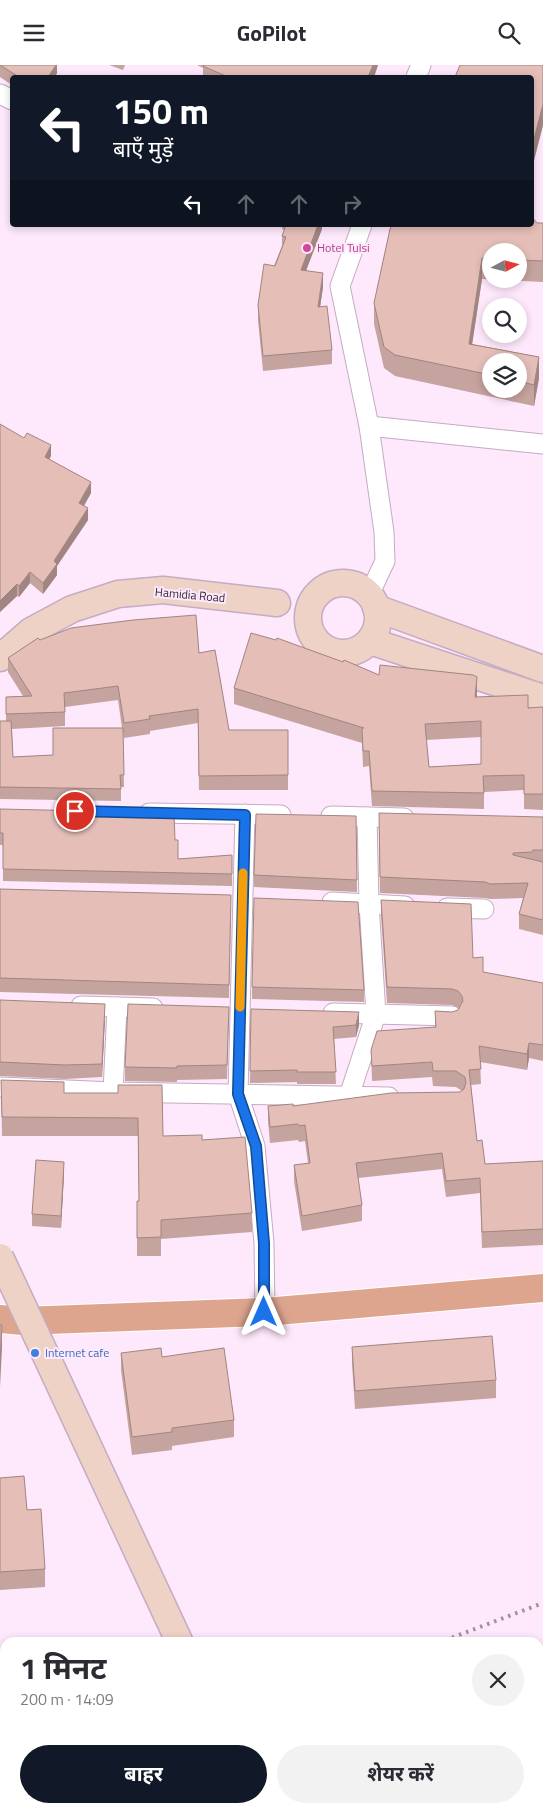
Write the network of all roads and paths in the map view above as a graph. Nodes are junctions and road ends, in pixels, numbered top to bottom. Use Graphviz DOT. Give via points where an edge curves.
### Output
graph roads {
  1 [pos="361,227"];
  2 [pos="369,426"];
  3 [pos="543,444"];
  4 [pos="319,593"];
  5 [pos="372,602"];
  6 [pos="277,603"];
  7 [pos="310,630"];
  8 [pos="370,641"];
  9 [pos="0,658"];
  10 [pos="543,669"];
  11 [pos="543,698"];
  12 [pos="127,812"];
  13 [pos="245,815"];
  14 [pos="367,817"];
  15 [pos="426,818"];
  16 [pos="223,898"];
  17 [pos="243,898"];
  18 [pos="262,899"];
  19 [pos="311,901"];
  20 [pos="369,904"];
  21 [pos="484,909"];
  22 [pos="68,1005"];
  23 [pos="117,1007"];
  24 [pos="174,1009"];
  25 [pos="221,1010"];
  26 [pos="240,1010"];
  27 [pos="259,1011"];
  28 [pos="318,1013"];
  29 [pos="376,1014"];
  30 [pos="452,1016"];
  31 [pos="0,1087"];
  32 [pos="113,1092"];
  33 [pos="238,1094"];
  34 [pos="349,1096"];
  35 [pos="407,1097"];
  36 [pos="0,1257"];
  37 [pos="543,1288"];
  38 [pos="264,1312"];
  39 [pos="0,1319"];
  40 [pos="177,1637"];
  1 -- 2 [label="street" via="340,286"];
  2 -- 3 [label="street"];
  2 -- 5 [label="street" via="385,561"];
  4 -- 5 [label="main road" via="340,583 359,587"];
  4 -- 6 [label="main road"];
  4 -- 7 [label="main road" via="310,609"];
  5 -- 8 [label="main road" via="378,620"];
  5 -- 10 [label="main road"];
  6 -- 7 [label="main road"];
  6 -- 9 [label="main road, Hamidia Road" via="163,590 118,594 72,609 31,631"];
  7 -- 8 [label="main road" via="315,640 333,652 354,652"];
  8 -- 11 [label="main road"];
  12 -- 13 [label="street"];
  13 -- 14 [label="street"];
  13 -- 17 [label="street"];
  14 -- 15 [label="street"];
  14 -- 20 [label="street"];
  16 -- 17 [label="street"];
  17 -- 18 [label="street"];
  17 -- 26 [label="street"];
  19 -- 20 [label="street"];
  20 -- 21 [label="street"];
  20 -- 29 [label="street"];
  22 -- 23 [label="street"];
  23 -- 24 [label="street"];
  23 -- 32 [label="street"];
  25 -- 26 [label="street"];
  26 -- 27 [label="street"];
  26 -- 33 [label="street"];
  28 -- 29 [label="street"];
  29 -- 30 [label="street"];
  29 -- 34 [label="street"];
  31 -- 32 [label="street"];
  32 -- 33 [label="street"];
  33 -- 34 [label="street"];
  33 -- 38 [label="street" via="256,1146 264,1243"];
  34 -- 35 [label="street"];
  36 -- 40 [label="main road, bridge"];
  37 -- 38 [label="main road"];
  38 -- 39 [label="main road" via="32,1321"];
}
